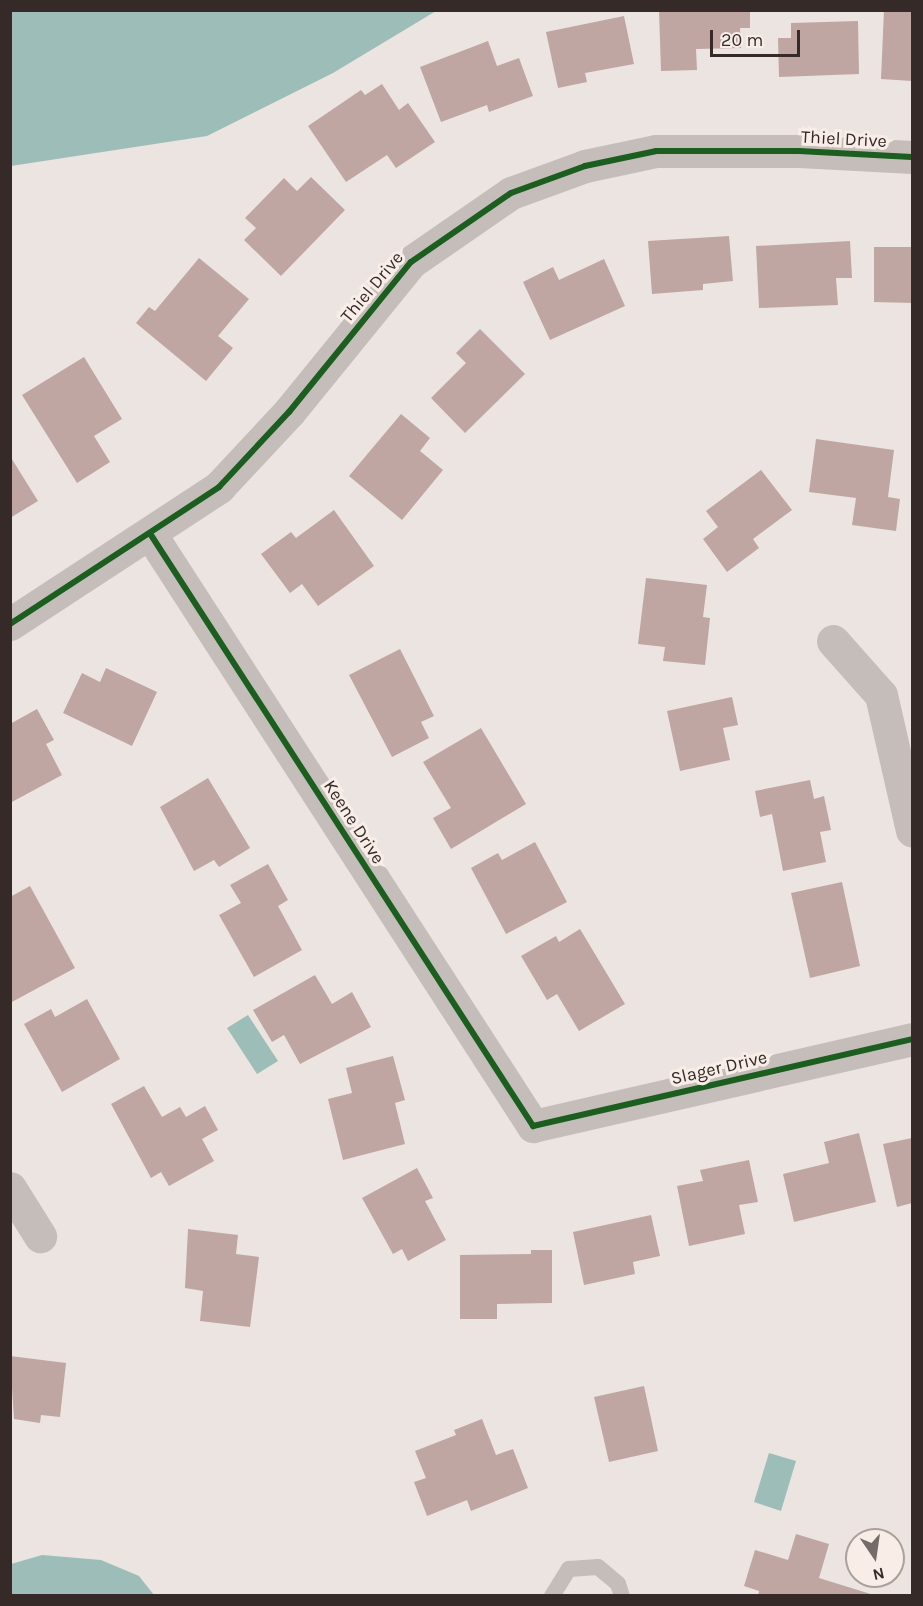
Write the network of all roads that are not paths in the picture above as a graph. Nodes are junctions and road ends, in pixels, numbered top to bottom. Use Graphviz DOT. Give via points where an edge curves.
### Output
graph roads {
  1 [pos="912,157"];
  2 [pos="151,535"];
  3 [pos="10,624"];
  4 [pos="833,641"];
  5 [pos="912,830"];
  6 [pos="912,1039"];
  7 [pos="533,1126"];
  8 [pos="10,1188"];
  9 [pos="40,1236"];
  10 [pos="552,1596"];
  11 [pos="622,1596"];
  1 -- 2 [label="street, Thiel Drive" via="799,151 656,151 585,166 511,193 411,262 289,412 219,487"];
  2 -- 3 [label="street, Thiel Drive"];
  2 -- 7 [label="street, Keene Drive"];
  4 -- 5 [label="street" via="880,695"];
  6 -- 7 [label="street, Slager Drive"];
  8 -- 9 [label="street"];
  10 -- 11 [label="lane" via="569,1569 598,1567 618,1584"];
}
